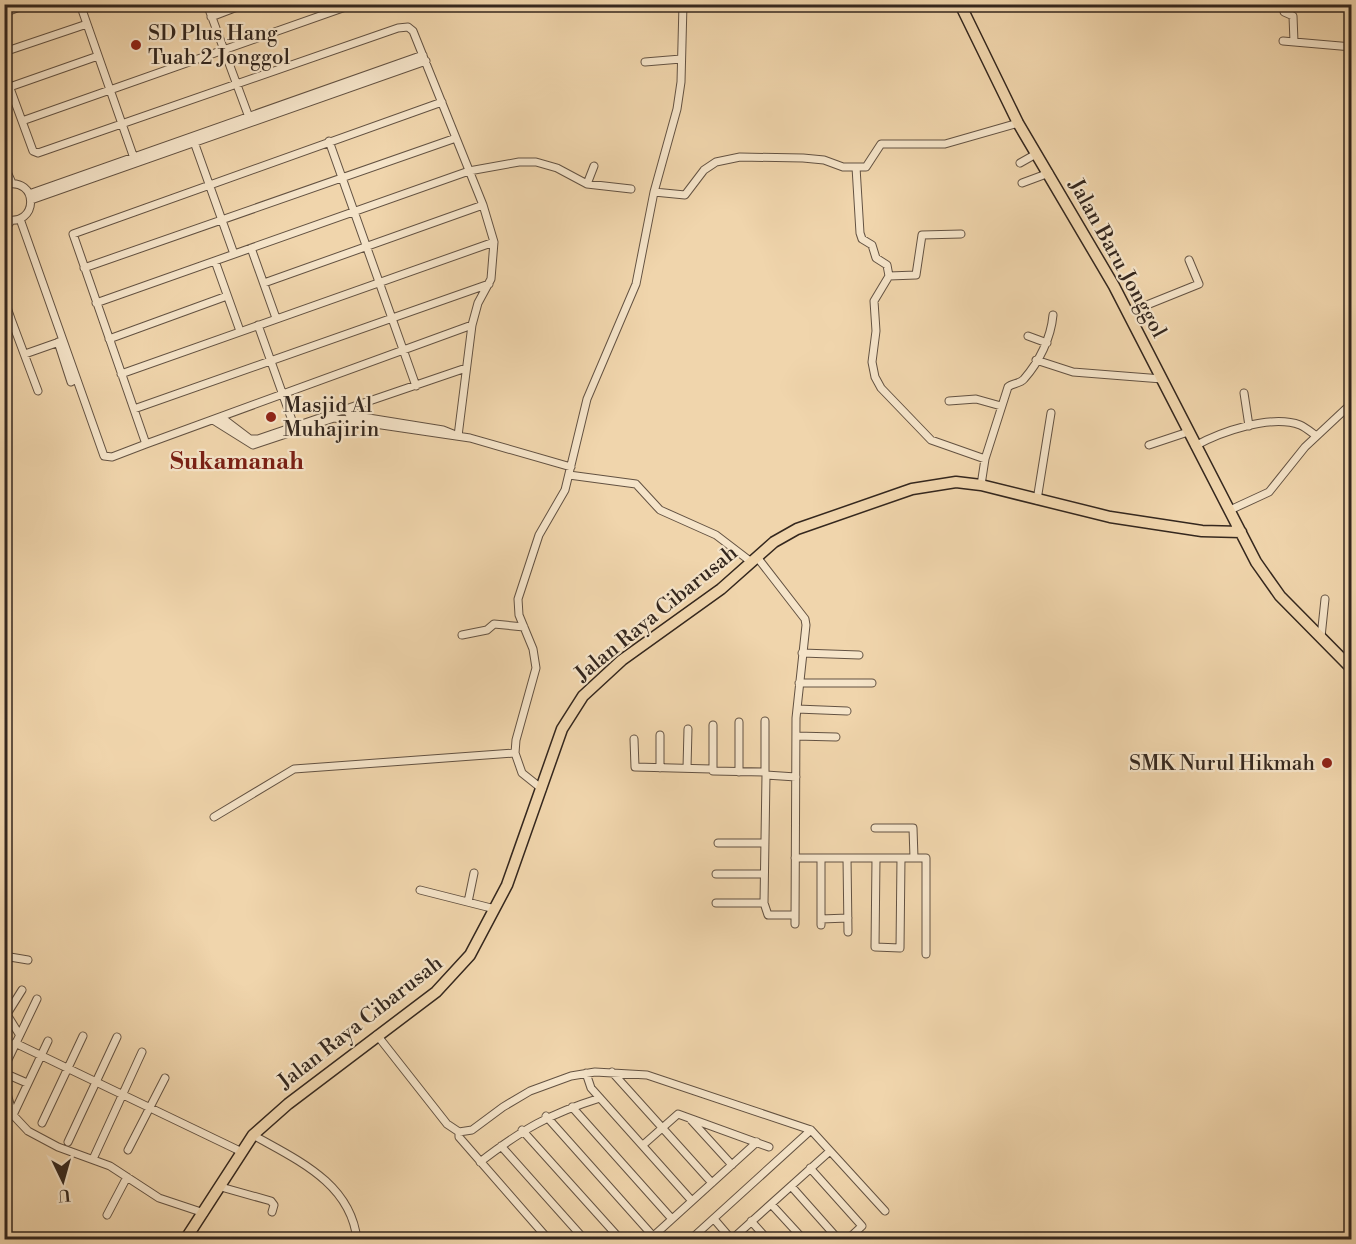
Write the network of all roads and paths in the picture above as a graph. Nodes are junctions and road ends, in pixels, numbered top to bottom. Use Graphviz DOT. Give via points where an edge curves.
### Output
graph roads {
  1 [pos="27,4"];
  2 [pos="80,4"];
  3 [pos="207,4"];
  4 [pos="245,4"];
  5 [pos="354,4"];
  6 [pos="683,4"];
  7 [pos="960,4"];
  8 [pos="1282,4"];
  9 [pos="4,13"];
  10 [pos="211,17"];
  11 [pos="87,24"];
  12 [pos="1283,41"];
  13 [pos="1294,42"];
  14 [pos="1352,47"];
  15 [pos="224,50"];
  16 [pos="4,52"];
  17 [pos="98,57"];
  18 [pos="425,58"];
  19 [pos="681,59"];
  20 [pos="645,62"];
  21 [pos="4,72"];
  22 [pos="236,83"];
  23 [pos="7,88"];
  24 [pos="110,90"];
  25 [pos="442,102"];
  26 [pos="250,120"];
  27 [pos="22,121"];
  28 [pos="1018,123"];
  29 [pos="122,124"];
  30 [pos="456,138"];
  31 [pos="193,140"];
  32 [pos="330,141"];
  33 [pos="1036,154"];
  34 [pos="135,160"];
  35 [pos="1020,163"];
  36 [pos="4,165"];
  37 [pos="594,166"];
  38 [pos="856,167"];
  39 [pos="469,171"];
  40 [pos="1049,173"];
  41 [pos="343,178"];
  42 [pos="209,183"];
  43 [pos="1022,183"];
  44 [pos="8,184"];
  45 [pos="587,184"];
  46 [pos="631,189"];
  47 [pos="654,192"];
  48 [pos="30,197"];
  49 [pos="483,205"];
  50 [pos="354,212"];
  51 [pos="20,219"];
  52 [pos="8,220"];
  53 [pos="222,220"];
  54 [pos="4,230"];
  55 [pos="961,234"];
  56 [pos="494,242"];
  57 [pos="367,247"];
  58 [pos="251,248"];
  59 [pos="234,254"];
  60 [pos="1189,260"];
  61 [pos="215,261"];
  62 [pos="84,268"];
  63 [pos="889,276"];
  64 [pos="379,282"];
  65 [pos="264,284"];
  66 [pos="489,284"];
  67 [pos="227,296"];
  68 [pos="4,299"];
  69 [pos="96,303"];
  70 [pos="1128,312"];
  71 [pos="1053,315"];
  72 [pos="276,318"];
  73 [pos="392,318"];
  74 [pos="8,320"];
  75 [pos="258,325"];
  76 [pos="472,325"];
  77 [pos="240,332"];
  78 [pos="1028,336"];
  79 [pos="109,339"];
  80 [pos="60,342"];
  81 [pos="1047,343"];
  82 [pos="404,352"];
  83 [pos="25,354"];
  84 [pos="271,360"];
  85 [pos="1036,360"];
  86 [pos="466,368"];
  87 [pos="121,374"];
  88 [pos="1162,379"];
  89 [pos="71,382"];
  90 [pos="416,386"];
  91 [pos="38,391"];
  92 [pos="1244,393"];
  93 [pos="284,395"];
  94 [pos="949,401"];
  95 [pos="1352,403"];
  96 [pos="1001,406"];
  97 [pos="345,408"];
  98 [pos="134,409"];
  99 [pos="1051,413"];
  100 [pos="217,419"];
  101 [pos="294,426"];
  102 [pos="1249,426"];
  103 [pos="1188,432"];
  104 [pos="1316,435"];
  105 [pos="458,436"];
  106 [pos="146,444"];
  107 [pos="1149,445"];
  108 [pos="1195,446"];
  109 [pos="985,459"];
  110 [pos="571,467"];
  111 [pos="569,475"];
  112 [pos="981,485"];
  113 [pos="1037,500"];
  114 [pos="1230,510"];
  115 [pos="1241,532"];
  116 [pos="754,559"];
  117 [pos="1325,599"];
  118 [pos="524,627"];
  119 [pos="462,635"];
  120 [pos="1321,637"];
  121 [pos="802,653"];
  122 [pos="859,655"];
  123 [pos="1352,669"];
  124 [pos="799,683"];
  125 [pos="872,684"];
  126 [pos="797,709"];
  127 [pos="847,711"];
  128 [pos="765,721"];
  129 [pos="739,722"];
  130 [pos="713,725"];
  131 [pos="687,729"];
  132 [pos="660,735"];
  133 [pos="796,736"];
  134 [pos="836,737"];
  135 [pos="634,740"];
  136 [pos="515,753"];
  137 [pos="660,768"];
  138 [pos="687,768"];
  139 [pos="713,771"];
  140 [pos="740,772"];
  141 [pos="765,774"];
  142 [pos="796,777"];
  143 [pos="542,789"];
  144 [pos="214,817"];
  145 [pos="875,828"];
  146 [pos="718,843"];
  147 [pos="765,843"];
  148 [pos="795,858"];
  149 [pos="821,858"];
  150 [pos="847,858"];
  151 [pos="901,858"];
  152 [pos="914,858"];
  153 [pos="876,859"];
  154 [pos="474,873"];
  155 [pos="716,873"];
  156 [pos="764,874"];
  157 [pos="420,890"];
  158 [pos="468,902"];
  159 [pos="716,903"];
  160 [pos="764,903"];
  161 [pos="495,909"];
  162 [pos="794,915"];
  163 [pos="848,918"];
  164 [pos="795,924"];
  165 [pos="848,932"];
  166 [pos="926,954"];
  167 [pos="4,956"];
  168 [pos="28,960"];
  169 [pos="22,990"];
  170 [pos="37,999"];
  171 [pos="6,1012"];
  172 [pos="19,1034"];
  173 [pos="377,1035"];
  174 [pos="83,1036"];
  175 [pos="117,1037"];
  176 [pos="48,1041"];
  177 [pos="15,1043"];
  178 [pos="142,1052"];
  179 [pos="42,1055"];
  180 [pos="68,1068"];
  181 [pos="4,1070"];
  182 [pos="612,1072"];
  183 [pos="586,1073"];
  184 [pos="165,1078"];
  185 [pos="4,1083"];
  186 [pos="27,1083"];
  187 [pos="96,1083"];
  188 [pos="122,1095"];
  189 [pos="600,1098"];
  190 [pos="572,1107"];
  191 [pos="150,1108"];
  192 [pos="14,1115"];
  193 [pos="546,1116"];
  194 [pos="689,1118"];
  195 [pos="42,1123"];
  196 [pos="662,1128"];
  197 [pos="522,1130"];
  198 [pos="811,1130"];
  199 [pos="459,1132"];
  200 [pos="253,1135"];
  201 [pos="68,1142"];
  202 [pos="757,1142"];
  203 [pos="642,1145"];
  204 [pos="501,1146"];
  205 [pos="769,1147"];
  206 [pos="128,1150"];
  207 [pos="830,1151"];
  208 [pos="242,1152"];
  209 [pos="93,1159"];
  210 [pos="480,1162"];
  211 [pos="732,1165"];
  212 [pos="810,1168"];
  213 [pos="127,1177"];
  214 [pos="712,1183"];
  215 [pos="791,1186"];
  216 [pos="221,1187"];
  217 [pos="692,1201"];
  218 [pos="771,1204"];
  219 [pos="885,1211"];
  220 [pos="273,1212"];
  221 [pos="204,1213"];
  222 [pos="107,1215"];
  223 [pos="672,1218"];
  224 [pos="714,1219"];
  225 [pos="752,1221"];
  226 [pos="651,1238"];
  227 [pos="185,1239"];
  228 [pos="357,1239"];
  229 [pos="549,1239"];
  230 [pos="585,1239"];
  231 [pos="621,1239"];
  232 [pos="690,1239"];
  233 [pos="732,1239"];
  234 [pos="768,1239"];
  235 [pos="804,1239"];
  236 [pos="839,1239"];
  237 [pos="847,1239"];
  1 -- 9 [label="street"];
  2 -- 11 [label="street"];
  3 -- 10 [label="street"];
  4 -- 10 [label="street"];
  5 -- 15 [label="street"];
  6 -- 19 [label="street"];
  7 -- 28 [label="main road, Jalan Baru Jonggol"];
  8 -- 13 [label="street" via="1284,12 1293,16"];
  10 -- 15 [label="street"];
  11 -- 16 [label="street"];
  11 -- 17 [label="street"];
  12 -- 13 [label="street"];
  13 -- 14 [label="street"];
  15 -- 22 [label="street"];
  15 -- 24 [label="street"];
  17 -- 23 [label="street"];
  17 -- 24 [label="street"];
  18 -- 22 [label="street" via="413,31 403,27"];
  18 -- 25 [label="street"];
  18 -- 26 [label="street"];
  19 -- 20 [label="street"];
  19 -- 47 [label="street" via="677,109"];
  21 -- 23 [label="street"];
  22 -- 26 [label="street"];
  22 -- 29 [label="street"];
  23 -- 27 [label="street"];
  24 -- 27 [label="street"];
  24 -- 29 [label="street"];
  25 -- 30 [label="street"];
  25 -- 32 [label="street"];
  26 -- 31 [label="street"];
  27 -- 29 [label="street" via="33,151 38,153"];
  28 -- 33 [label="main road, Jalan Baru Jonggol"];
  28 -- 38 [label="street" via="945,144 881,144 869,166"];
  29 -- 34 [label="street"];
  30 -- 39 [label="street"];
  30 -- 41 [label="street"];
  31 -- 34 [label="street"];
  31 -- 42 [label="street"];
  32 -- 41 [label="street"];
  32 -- 42 [label="street"];
  33 -- 35 [label="street"];
  33 -- 40 [label="main road, Jalan Baru Jonggol"];
  34 -- 48 [label="street"];
  36 -- 44 [label="street"];
  37 -- 45 [label="street"];
  38 -- 47 [label="street" via="811,159 740,157 710,166 684,195"];
  38 -- 63 [label="street" via="860,233 872,245 876,258 887,265"];
  39 -- 45 [label="street" via="536,162"];
  39 -- 49 [label="street"];
  39 -- 50 [label="street"];
  40 -- 43 [label="street"];
  40 -- 70 [label="main road, Jalan Baru Jonggol"];
  41 -- 50 [label="street"];
  41 -- 53 [label="street"];
  42 -- 53 [label="street"];
  42 -- 62 [label="street" via="77,231 73,238"];
  44 -- 48 [label="street" via="22,186"];
  45 -- 46 [label="street"];
  47 -- 110 [label="street" via="633,294 587,399"];
  48 -- 51 [label="street" via="29,211"];
  49 -- 56 [label="street"];
  49 -- 57 [label="street"];
  50 -- 57 [label="street"];
  50 -- 58 [label="street"];
  51 -- 52 [label="street"];
  51 -- 80 [label="street"];
  52 -- 54 [label="street"];
  53 -- 59 [label="street"];
  53 -- 62 [label="street"];
  55 -- 63 [label="street" via="922,235 916,275"];
  56 -- 64 [label="street"];
  56 -- 66 [label="street"];
  57 -- 64 [label="street"];
  57 -- 65 [label="street"];
  58 -- 59 [label="street"];
  58 -- 65 [label="street"];
  59 -- 61 [label="street"];
  60 -- 70 [label="street" via="1199,284"];
  61 -- 67 [label="street"];
  61 -- 69 [label="street"];
  62 -- 69 [label="street"];
  63 -- 109 [label="street" via="874,301 875,377 931,440"];
  64 -- 72 [label="street"];
  64 -- 73 [label="street"];
  65 -- 72 [label="street"];
  66 -- 73 [label="street"];
  66 -- 76 [label="street"];
  67 -- 77 [label="street"];
  67 -- 79 [label="street"];
  68 -- 74 [label="street"];
  69 -- 79 [label="street"];
  70 -- 88 [label="main road, Jalan Baru Jonggol"];
  71 -- 81 [label="street"];
  72 -- 75 [label="street"];
  73 -- 82 [label="street"];
  73 -- 84 [label="street"];
  74 -- 83 [label="street"];
  75 -- 77 [label="street"];
  75 -- 84 [label="street"];
  76 -- 82 [label="street"];
  76 -- 86 [label="street"];
  77 -- 87 [label="street"];
  78 -- 81 [label="street"];
  79 -- 87 [label="street"];
  80 -- 83 [label="street"];
  80 -- 89 [label="street"];
  80 -- 106 [label="street" via="102,454 112,457"];
  81 -- 85 [label="street"];
  82 -- 90 [label="street"];
  82 -- 93 [label="street"];
  83 -- 91 [label="street"];
  84 -- 93 [label="street"];
  84 -- 98 [label="street"];
  85 -- 88 [label="street" via="1073,372"];
  85 -- 96 [label="street" via="1023,380 1008,387"];
  86 -- 90 [label="street"];
  86 -- 105 [label="street"];
  87 -- 98 [label="street"];
  88 -- 103 [label="main road, Jalan Baru Jonggol"];
  90 -- 97 [label="street"];
  92 -- 102 [label="street"];
  93 -- 100 [label="street"];
  93 -- 101 [label="street"];
  94 -- 96 [label="street" via="976,399"];
  95 -- 104 [label="street"];
  96 -- 109 [label="street"];
  97 -- 101 [label="street"];
  97 -- 105 [label="street" via="350,415 443,430"];
  98 -- 106 [label="street"];
  99 -- 113 [label="street"];
  100 -- 101 [label="street" via="253,440"];
  100 -- 105 [label="street" via="253,445 334,418"];
  100 -- 106 [label="street"];
  102 -- 104 [label="street" via="1289,423"];
  102 -- 108 [label="street" via="1220,432"];
  103 -- 107 [label="street"];
  103 -- 108 [label="main road, Jalan Baru Jonggol"];
  104 -- 114 [label="street" via="1269,492"];
  105 -- 110 [label="street"];
  108 -- 114 [label="main road, Jalan Baru Jonggol"];
  109 -- 112 [label="street"];
  110 -- 111 [label="street"];
  111 -- 116 [label="street" via="636,484 660,510 716,535"];
  111 -- 118 [label="street" via="565,490 539,535 520,591 518,607"];
  112 -- 113 [label="main road, Jalan Raya Cibarusah"];
  112 -- 116 [label="main road, Jalan Raya Cibarusah" via="956,482 912,489 788,532"];
  113 -- 115 [label="main road, Jalan Raya Cibarusah" via="1155,525"];
  114 -- 115 [label="main road, Jalan Baru Jonggol"];
  115 -- 120 [label="main road, Jalan Baru Jonggol" via="1272,588"];
  116 -- 121 [label="street" via="805,619"];
  116 -- 143 [label="main road, Jalan Raya Cibarusah" via="721,589 590,687 562,729"];
  117 -- 120 [label="street"];
  118 -- 119 [label="street" via="494,624 487,630"];
  118 -- 136 [label="street" via="536,668"];
  120 -- 123 [label="main road, Jalan Baru Jonggol"];
  121 -- 122 [label="street"];
  121 -- 124 [label="street"];
  124 -- 125 [label="street"];
  124 -- 126 [label="street"];
  126 -- 127 [label="street"];
  126 -- 133 [label="street"];
  128 -- 141 [label="street"];
  129 -- 140 [label="street"];
  130 -- 139 [label="street"];
  131 -- 138 [label="street"];
  132 -- 137 [label="street"];
  133 -- 134 [label="street"];
  133 -- 142 [label="street"];
  135 -- 137 [label="street" via="635,767"];
  136 -- 143 [label="street" via="522,773"];
  136 -- 144 [label="street" via="295,768"];
  137 -- 138 [label="street"];
  138 -- 139 [label="street"];
  139 -- 140 [label="street"];
  140 -- 141 [label="street"];
  141 -- 142 [label="street"];
  141 -- 147 [label="street"];
  142 -- 148 [label="street"];
  143 -- 161 [label="main road, Jalan Raya Cibarusah"];
  145 -- 152 [label="street" via="913,828"];
  146 -- 147 [label="street"];
  147 -- 156 [label="street"];
  148 -- 149 [label="street"];
  148 -- 162 [label="street"];
  149 -- 150 [label="street"];
  149 -- 163 [label="street" via="821,922"];
  150 -- 153 [label="street"];
  150 -- 163 [label="street"];
  151 -- 152 [label="street"];
  151 -- 153 [label="street"];
  151 -- 153 [label="street" via="900,948 874,947"];
  152 -- 166 [label="street" via="928,860"];
  154 -- 158 [label="street"];
  155 -- 156 [label="street"];
  156 -- 160 [label="street"];
  157 -- 158 [label="street"];
  158 -- 161 [label="street"];
  159 -- 160 [label="street"];
  160 -- 162 [label="street" via="768,915"];
  161 -- 173 [label="main road, Jalan Raya Cibarusah" via="470,955 453,976 436,993"];
  162 -- 164 [label="street"];
  163 -- 165 [label="street"];
  167 -- 168 [label="street"];
  169 -- 171 [label="street"];
  170 -- 172 [label="street"];
  171 -- 172 [label="street"];
  172 -- 177 [label="street"];
  173 -- 199 [label="street" via="447,1124"];
  173 -- 200 [label="main road, Jalan Raya Cibarusah"];
  174 -- 180 [label="street"];
  175 -- 187 [label="street"];
  176 -- 179 [label="street"];
  177 -- 179 [label="street"];
  177 -- 181 [label="street"];
  178 -- 188 [label="street"];
  179 -- 180 [label="street"];
  179 -- 186 [label="street"];
  180 -- 187 [label="street"];
  180 -- 195 [label="street"];
  181 -- 186 [label="street"];
  182 -- 183 [label="street"];
  182 -- 196 [label="street"];
  182 -- 198 [label="street" via="660,1077"];
  183 -- 189 [label="street"];
  183 -- 199 [label="street" via="530,1092 472,1130"];
  184 -- 191 [label="street"];
  185 -- 192 [label="street"];
  186 -- 192 [label="street"];
  187 -- 188 [label="street"];
  187 -- 201 [label="street"];
  188 -- 191 [label="street"];
  188 -- 209 [label="street"];
  189 -- 190 [label="street"];
  189 -- 203 [label="street"];
  190 -- 193 [label="street"];
  190 -- 223 [label="street"];
  191 -- 206 [label="street"];
  191 -- 208 [label="street"];
  192 -- 209 [label="street" via="28,1131 58,1148"];
  193 -- 197 [label="street"];
  193 -- 226 [label="street"];
  194 -- 196 [label="street" via="678,1114"];
  194 -- 202 [label="street"];
  194 -- 211 [label="street"];
  196 -- 203 [label="street"];
  196 -- 214 [label="street"];
  197 -- 204 [label="street"];
  197 -- 231 [label="street"];
  198 -- 207 [label="street"];
  198 -- 224 [label="street"];
  199 -- 210 [label="street"];
  200 -- 208 [label="main road, Jalan Raya Cibarusah"];
  200 -- 228 [label="street" via="314,1170 330,1185 348,1205"];
  202 -- 205 [label="street"];
  202 -- 211 [label="street"];
  203 -- 217 [label="street"];
  204 -- 210 [label="street"];
  204 -- 230 [label="street"];
  207 -- 212 [label="street"];
  207 -- 219 [label="street"];
  208 -- 216 [label="main road, Jalan Raya Cibarusah"];
  209 -- 213 [label="street"];
  210 -- 229 [label="street"];
  211 -- 214 [label="street"];
  212 -- 215 [label="street"];
  212 -- 237 [label="street" via="862,1226"];
  213 -- 221 [label="street" via="159,1198"];
  213 -- 222 [label="street"];
  214 -- 217 [label="street"];
  215 -- 218 [label="street"];
  215 -- 236 [label="street"];
  216 -- 220 [label="street" via="271,1201"];
  216 -- 221 [label="main road, Jalan Raya Cibarusah"];
  217 -- 223 [label="street"];
  218 -- 225 [label="street"];
  218 -- 235 [label="street"];
  221 -- 227 [label="main road, Jalan Raya Cibarusah"];
  223 -- 226 [label="street"];
  224 -- 232 [label="street"];
  224 -- 233 [label="street"];
  225 -- 233 [label="street"];
  225 -- 234 [label="street"];
}
